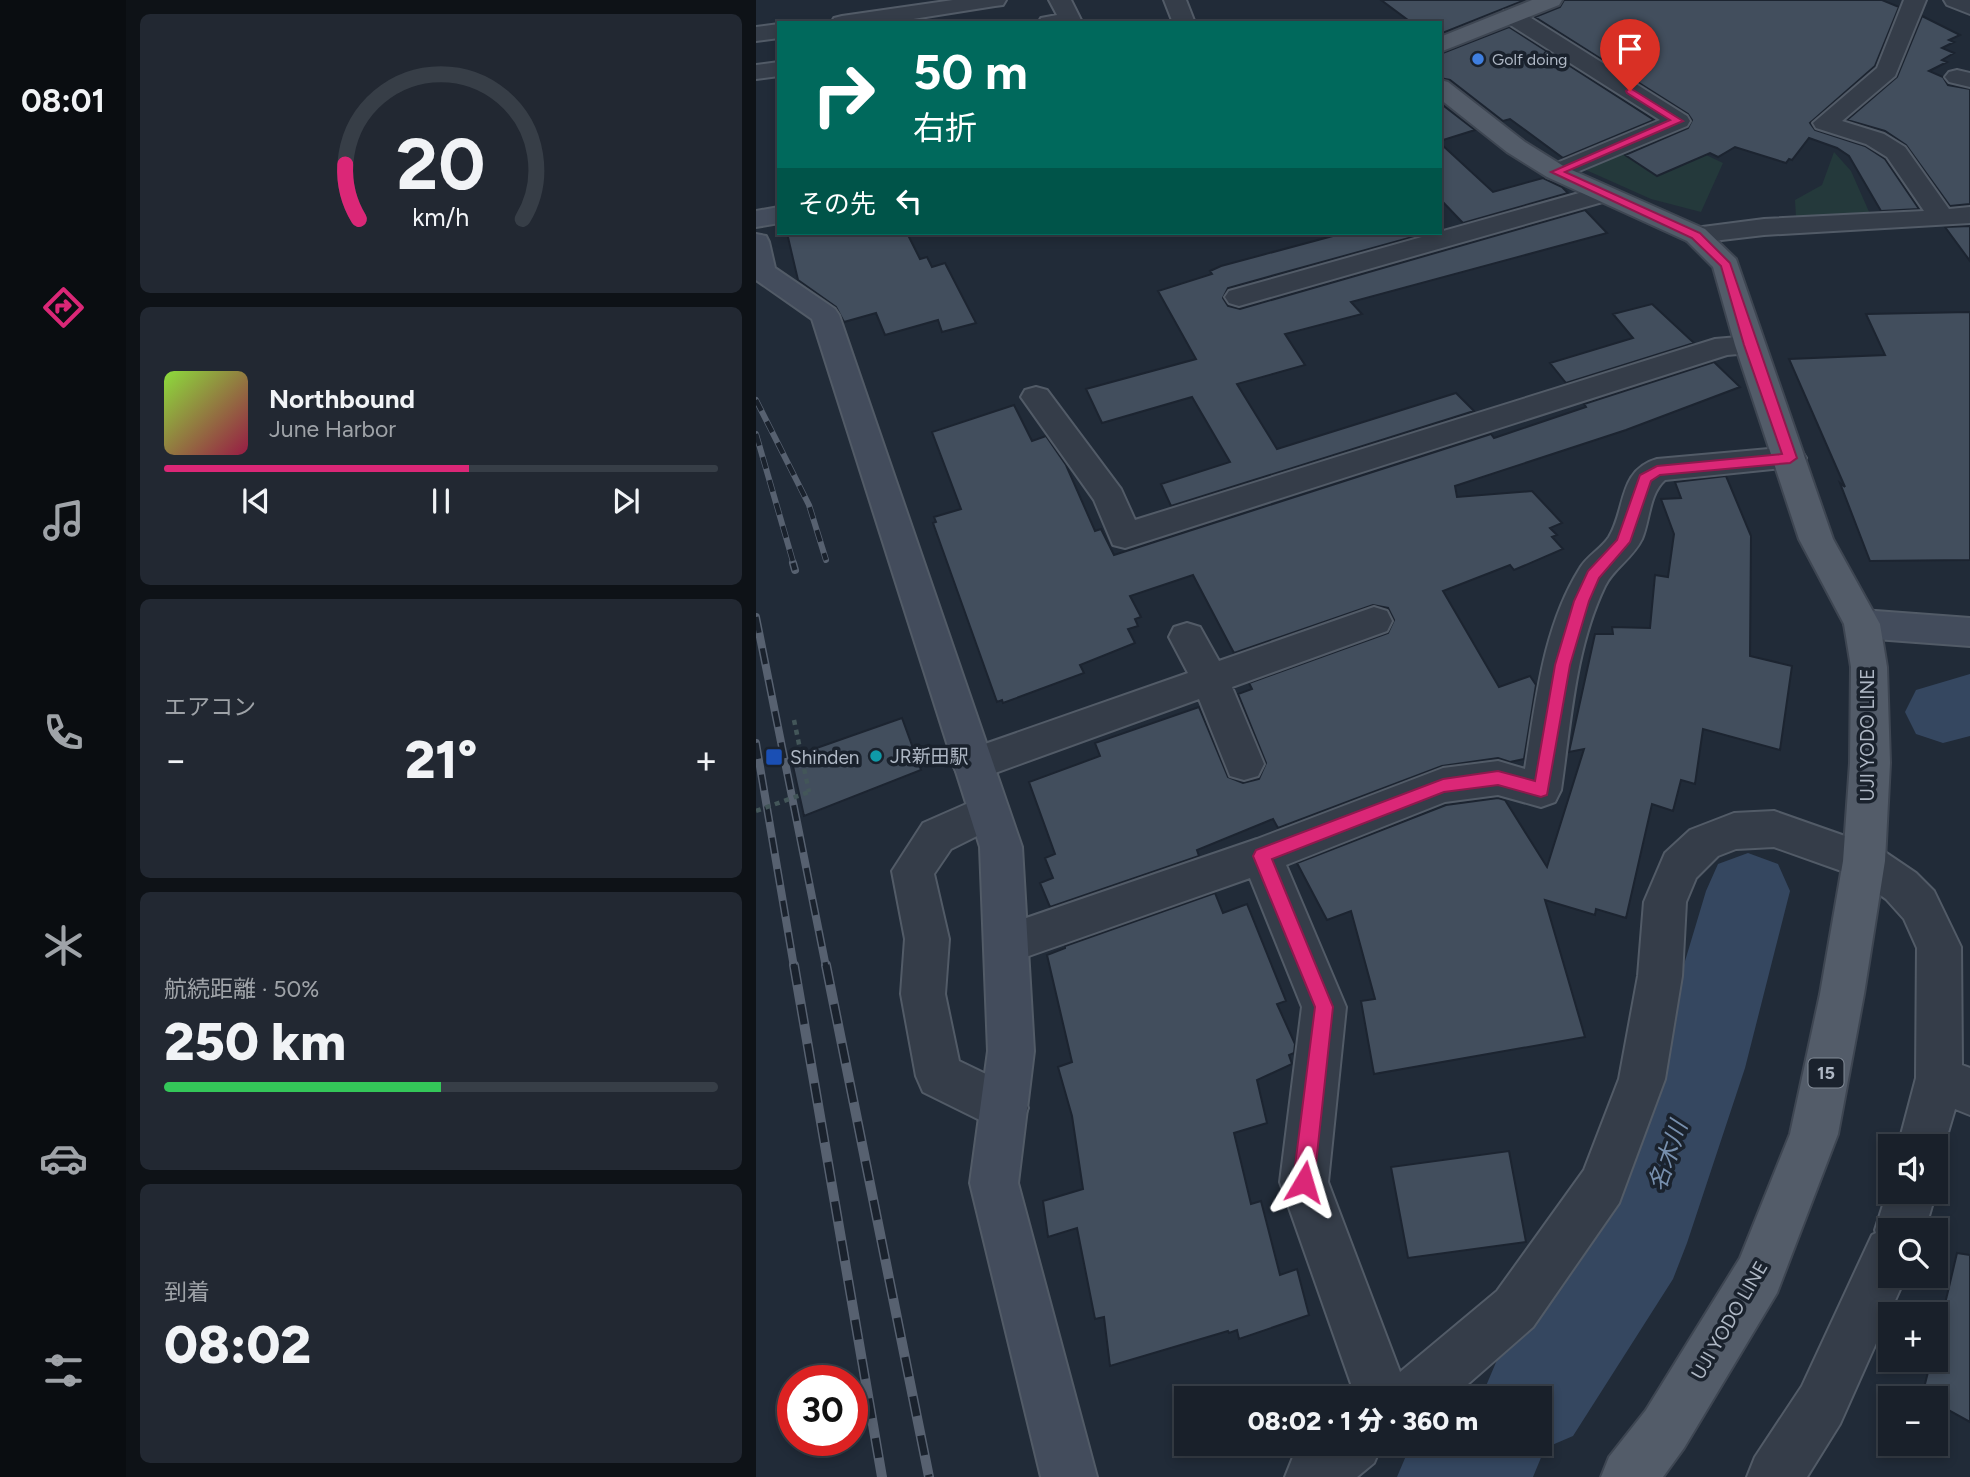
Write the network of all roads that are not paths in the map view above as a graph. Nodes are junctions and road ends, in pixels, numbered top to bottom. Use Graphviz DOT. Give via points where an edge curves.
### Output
graph roads {
  1 [pos="995,0"];
  2 [pos="1060,0"];
  3 [pos="1175,0"];
  4 [pos="1551,0"];
  5 [pos="1915,0"];
  6 [pos="1955,0"];
  7 [pos="1970,8"];
  8 [pos="1512,16"];
  9 [pos="876,21"];
  10 [pos="1063,21"];
  11 [pos="1183,21"];
  12 [pos="777,31"];
  13 [pos="756,34"];
  14 [pos="1442,44"];
  15 [pos="777,69"];
  16 [pos="756,72"];
  17 [pos="1442,89"];
  18 [pos="1556,172"];
  19 [pos="1604,194"];
  20 [pos="777,215"];
  21 [pos="1970,215"];
  22 [pos="1942,218"];
  23 [pos="756,219"];
  24 [pos="1696,235"];
  25 [pos="756,242"];
  26 [pos="1239,297"];
  27 [pos="1750,345"];
  28 [pos="1036,397"];
  29 [pos="1790,458"];
  30 [pos="1374,621"];
  31 [pos="1862,624"];
  32 [pos="1970,632"];
  33 [pos="1187,636"];
  34 [pos="1210,679"];
  35 [pos="1244,764"];
  36 [pos="974,765"];
  37 [pos="989,811"];
  38 [pos="1262,856"];
  39 [pos="1864,861"];
  40 [pos="1006,944"];
  41 [pos="1954,1085"];
  42 [pos="1004,1108"];
  43 [pos="1928,1134"];
  44 [pos="1878,1279"];
  45 [pos="1379,1386"];
  46 [pos="1425,1386"];
  47 [pos="1340,1456"];
  48 [pos="1069,1477"];
  49 [pos="1313,1477"];
  50 [pos="1629,1477"];
  51 [pos="1775,1477"];
  1 -- 9 [label="street"];
  2 -- 10 [label="street" via="1070,20"];
  3 -- 11 [label="street"];
  4 -- 8 [label="main road"];
  5 -- 22 [label="street" via="1887,71 1825,123 1875,139 1896,152"];
  6 -- 7 [label="street"];
  8 -- 14 [label="main road"];
  8 -- 18 [label="street" via="1678,121"];
  12 -- 13 [label="street"];
  15 -- 16 [label="street"];
  17 -- 18 [label="main road, UJI YODO LINE / 15"];
  18 -- 19 [label="main road, UJI YODO LINE / 15"];
  19 -- 24 [label="main road, UJI YODO LINE / 15"];
  19 -- 26 [label="street"];
  20 -- 23 [label="street"];
  21 -- 22 [label="street"];
  22 -- 24 [label="street" via="1732,229"];
  24 -- 27 [label="main road, UJI YODO LINE / 15" via="1726,265"];
  25 -- 36 [label="street" via="762,272 825,316"];
  27 -- 28 [label="street" via="1725,346 1125,536 1109,497"];
  27 -- 29 [label="main road, UJI YODO LINE / 15"];
  29 -- 31 [label="main road, UJI YODO LINE / 15" via="1816,539"];
  29 -- 38 [label="street" via="1657,470 1645,478 1623,542 1594,575 1581,601 1563,665 1541,790 1498,778 1443,786"];
  30 -- 34 [label="street"];
  31 -- 32 [label="street"];
  31 -- 39 [label="main road, UJI YODO LINE / 15" via="1870,680"];
  33 -- 34 [label="street"];
  34 -- 35 [label="street"];
  34 -- 36 [label="street"];
  36 -- 37 [label="street"];
  37 -- 40 [label="street" via="1001,847"];
  37 -- 42 [label="street" via="937,836 913,871 927,939 923,995 939,1076"];
  38 -- 40 [label="street"];
  38 -- 45 [label="street" via="1324,1007 1304,1182"];
  39 -- 41 [label="street" via="1901,886 1919,905 1939,947"];
  39 -- 46 [label="street" via="1774,829 1734,831 1703,843 1680,866 1665,902 1660,976 1642,1079 1602,1186 1515,1309"];
  39 -- 50 [label="main road, UJI YODO LINE / 15" via="1814,1134 1759,1275 1665,1429"];
  40 -- 42 [label="street" via="1011,1051"];
  41 -- 43 [label="street"];
  42 -- 48 [label="street" via="994,1183"];
  44 -- 51 [label="street" via="1821,1405"];
  47 -- 49 [label="street"];
}
